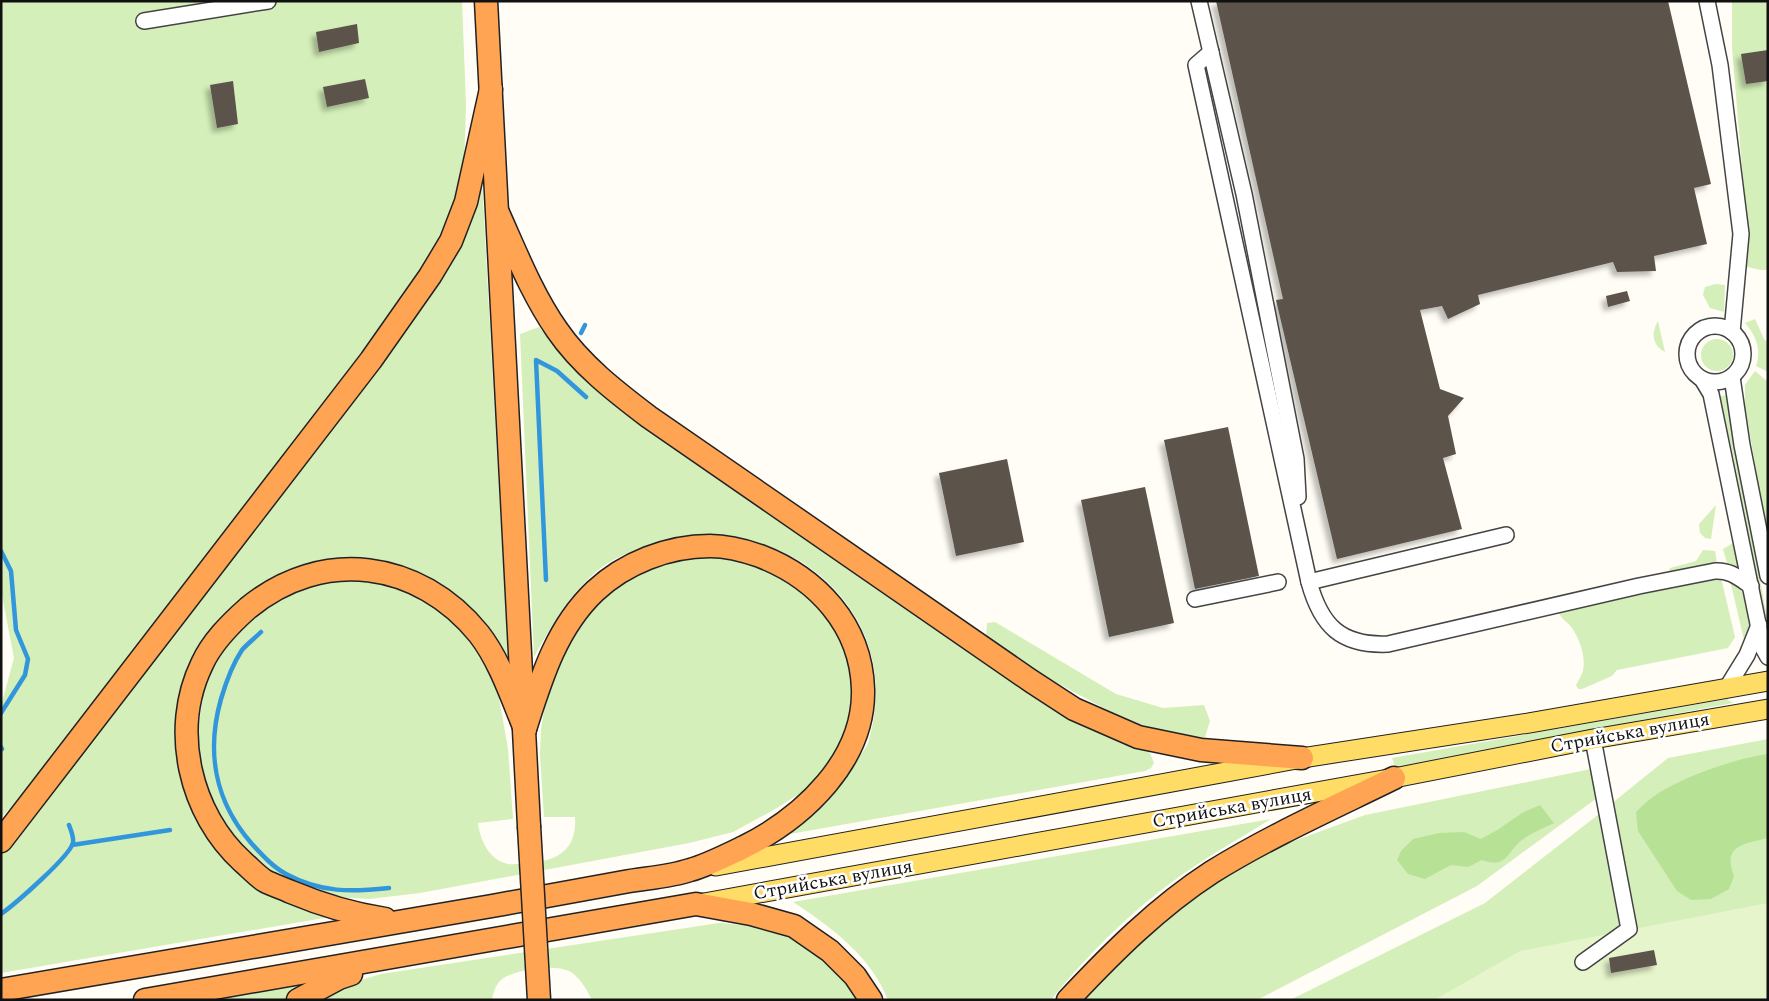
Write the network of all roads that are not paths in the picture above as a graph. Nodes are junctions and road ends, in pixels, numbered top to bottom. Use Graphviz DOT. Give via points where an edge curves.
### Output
graph roads {
  1 [pos="268,1"];
  2 [pos="486,1"];
  3 [pos="1199,1"];
  4 [pos="1707,1"];
  5 [pos="144,20"];
  6 [pos="491,89"];
  7 [pos="498,213"];
  8 [pos="1732,332"];
  9 [pos="1732,377"];
  10 [pos="1702,379"];
  11 [pos="1506,535"];
  12 [pos="1768,576"];
  13 [pos="1278,582"];
  14 [pos="1309,582"];
  15 [pos="1751,586"];
  16 [pos="1195,599"];
  17 [pos="1759,625"];
  18 [pos="1768,657"];
  19 [pos="1768,681"];
  20 [pos="1726,689"];
  21 [pos="1768,709"];
  22 [pos="526,729"];
  23 [pos="1593,739"];
  24 [pos="1302,758"];
  25 [pos="1394,778"];
  26 [pos="1,840"];
  27 [pos="690,870"];
  28 [pos="696,904"];
  29 [pos="404,922"];
  30 [pos="403,956"];
  31 [pos="1583,962"];
  32 [pos="1,990"];
  33 [pos="144,1000"];
  34 [pos="298,1000"];
  35 [pos="539,1000"];
  36 [pos="870,1000"];
  37 [pos="1068,1000"];
  1 -- 5 [label="lane"];
  2 -- 6 [label="highway"];
  3 -- 14 [label="lane" via="1211,52 1196,65"];
  4 -- 8 [label="lane" via="1720,65 1741,234"];
  6 -- 7 [label="highway"];
  6 -- 26 [label="highway" via="466,202 451,241 424,284 371,360"];
  7 -- 22 [label="highway"];
  7 -- 24 [label="highway" via="532,287 558,332 607,385 1032,680 1074,708 1138,737 1201,750"];
  8 -- 9 [label="lane" via="1743,351 1741,365"];
  8 -- 10 [label="lane" via="1712,326 1690,342 1689,363"];
  9 -- 10 [label="lane" via="1718,382"];
  9 -- 12 [label="lane"];
  10 -- 15 [label="lane" via="1710,394"];
  11 -- 14 [label="lane"];
  13 -- 16 [label="lane"];
  14 -- 15 [label="lane" via="1322,617 1336,631 1371,645 1388,644 1715,571 1724,570"];
  15 -- 17 [label="lane"];
  17 -- 18 [label="lane"];
  17 -- 20 [label="lane" via="1747,655"];
  19 -- 20 [label="main road, Стрийська вулиця"];
  20 -- 24 [label="main road, Стрийська вулиця"];
  21 -- 23 [label="main road, Стрийська вулиця"];
  22 -- 27 [label="highway" via="541,677 572,617 596,590 620,572 649,557 684,548 711,546 738,548 803,577 841,617 853,640 863,689 861,712 852,744 834,775 782,825 746,846"];
  22 -- 29 [label="highway" via="497,663 480,635 461,614 425,588 383,572 362,569 329,571 280,587 235,619 215,642 191,691 187,724 187,755 196,793 213,826 236,856 264,880 320,904 358,915"];
  22 -- 35 [label="highway, bridge"];
  23 -- 25 [label="main road, Стрийська вулиця"];
  23 -- 31 [label="lane" via="1629,929"];
  24 -- 27 [label="main road, Стрийська вулиця"];
  25 -- 28 [label="main road, Стрийська вулиця"];
  25 -- 37 [label="highway" via="1267,841 1212,873 1156,914"];
  27 -- 29 [label="highway"];
  28 -- 30 [label="highway"];
  28 -- 36 [label="highway" via="794,926 830,951 856,976"];
  29 -- 32 [label="highway"];
  30 -- 33 [label="highway"];
  30 -- 34 [label="highway" via="339,978"];
}
